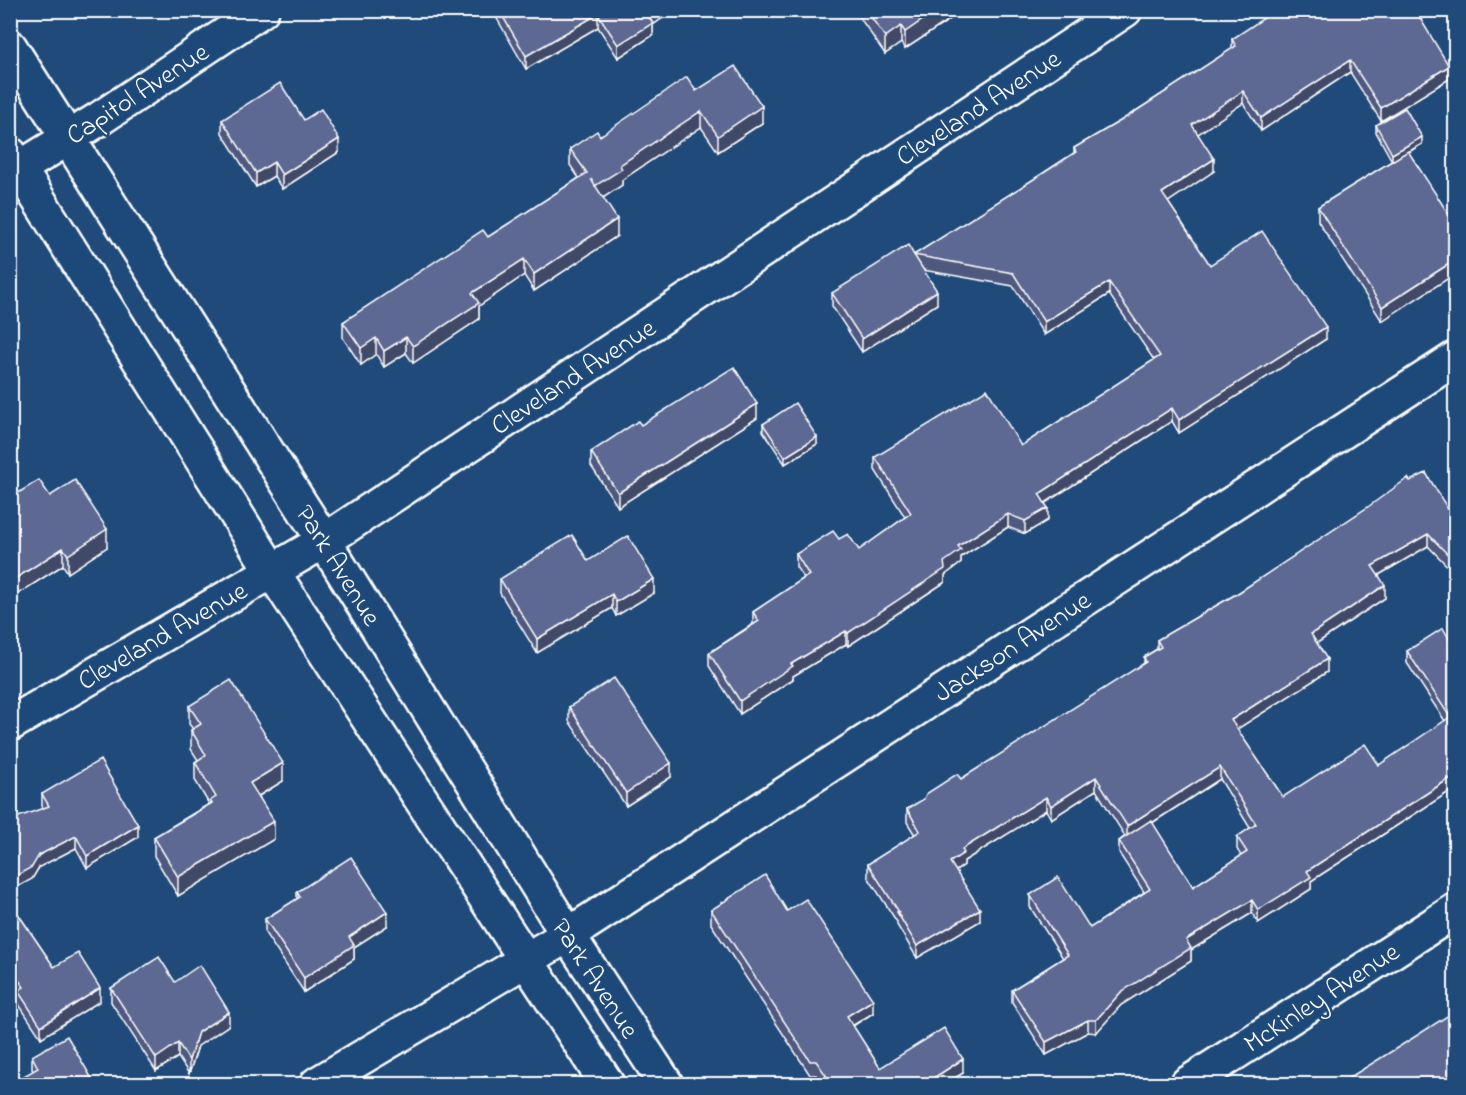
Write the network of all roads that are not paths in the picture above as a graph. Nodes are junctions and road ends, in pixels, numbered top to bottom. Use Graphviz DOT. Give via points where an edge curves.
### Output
graph roads {
  1 [pos="262,10"];
  2 [pos="1125,10"];
  3 [pos="10,47"];
  4 [pos="70,138"];
  5 [pos="14,166"];
  6 [pos="1455,358"];
  7 [pos="324,541"];
  8 [pos="272,571"];
  9 [pos="10,724"];
  10 [pos="1455,910"];
  11 [pos="568,934"];
  12 [pos="527,959"];
  13 [pos="317,1084"];
  14 [pos="608,1084"];
  15 [pos="666,1084"];
  16 [pos="1187,1084"];
  1 -- 4 [label="street, Capitol Avenue"];
  2 -- 7 [label="street, Cleveland Avenue"];
  3 -- 4 [label="street, Park Avenue"];
  4 -- 5 [label="street, Capitol Avenue"];
  4 -- 7 [label="street, Park Avenue"];
  5 -- 8 [label="street, Park Avenue"];
  6 -- 11 [label="street, Jackson Avenue"];
  7 -- 8 [label="street, Cleveland Avenue"];
  7 -- 11 [label="street, Park Avenue"];
  8 -- 9 [label="street, Cleveland Avenue"];
  8 -- 12 [label="street, Park Avenue"];
  10 -- 16 [label="street, McKinley Avenue"];
  11 -- 12 [label="street, Jackson Avenue"];
  11 -- 15 [label="street, Park Avenue"];
  12 -- 13 [label="street, Jackson Avenue"];
  12 -- 14 [label="street, Park Avenue"];
}
